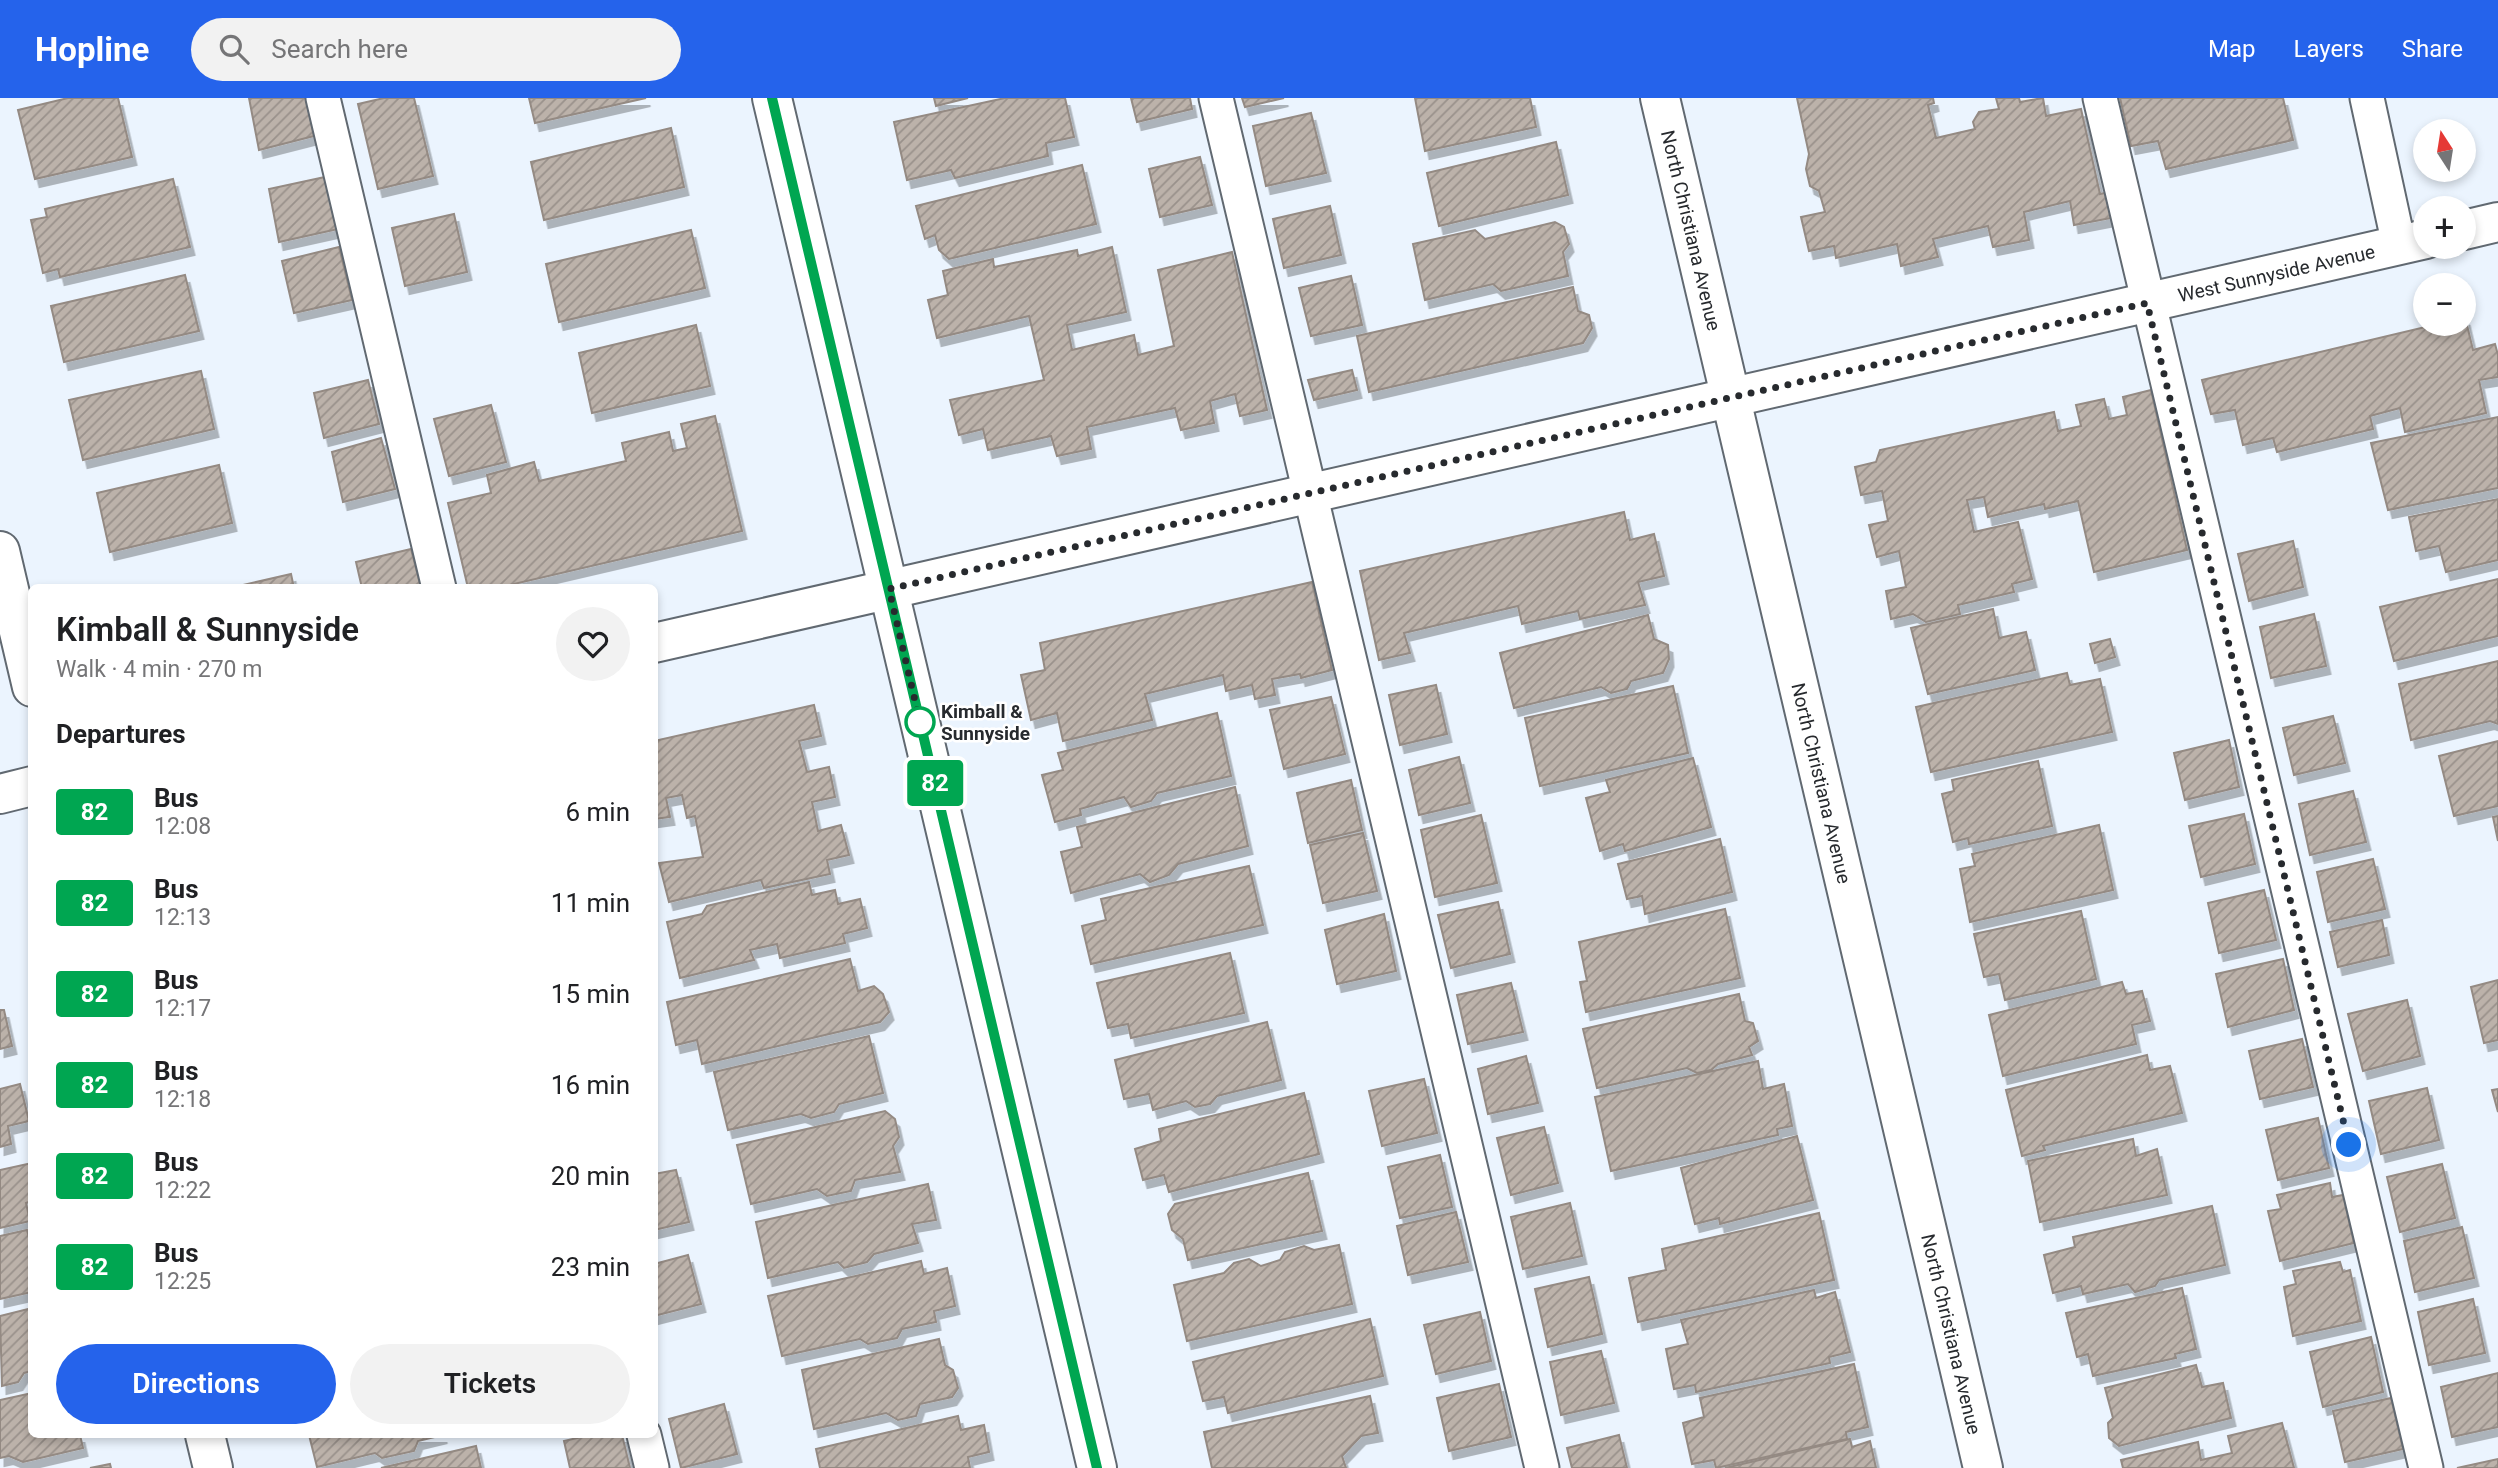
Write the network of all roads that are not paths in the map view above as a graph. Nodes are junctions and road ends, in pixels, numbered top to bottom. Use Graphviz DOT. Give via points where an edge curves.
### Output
graph roads {
  1 [pos="323,98"];
  2 [pos="772,98"];
  3 [pos="1216,98"];
  4 [pos="1660,98"];
  5 [pos="2100,98"];
  6 [pos="2367,98"];
  7 [pos="2498,222"];
  8 [pos="2476,227"];
  9 [pos="2412,242"];
  10 [pos="2147,303"];
  11 [pos="1730,397"];
  12 [pos="1309,493"];
  13 [pos="0,551"];
  14 [pos="438,584"];
  15 [pos="889,589"];
  16 [pos="658,642"];
  17 [pos="28,670"];
  18 [pos="28,787"];
  19 [pos="0,793"];
  20 [pos="206,1438"];
  21 [pos="645,1438"];
  22 [pos="213,1468"];
  23 [pos="652,1468"];
  24 [pos="1097,1468"];
  25 [pos="1542,1468"];
  26 [pos="1983,1468"];
  27 [pos="2426,1468"];
  1 -- 14 [label="lane"];
  2 -- 15 [label="street"];
  3 -- 12 [label="lane"];
  4 -- 11 [label="street, North Christiana Avenue"];
  5 -- 10 [label="lane"];
  6 -- 9 [label="lane"];
  7 -- 8 [label="street"];
  9 -- 10 [label="street, West Sunnyside Avenue"];
  10 -- 11 [label="street, West Sunnyside Avenue"];
  10 -- 27 [label="lane"];
  11 -- 12 [label="street, West Sunnyside Avenue"];
  11 -- 26 [label="street, North Christiana Avenue"];
  12 -- 15 [label="street, West Sunnyside Avenue"];
  12 -- 25 [label="lane"];
  13 -- 17 [label="street"];
  15 -- 16 [label="street, West Sunnyside Avenue"];
  15 -- 24 [label="street"];
  18 -- 19 [label="street"];
  20 -- 22 [label="street"];
  21 -- 23 [label="lane"];
}
